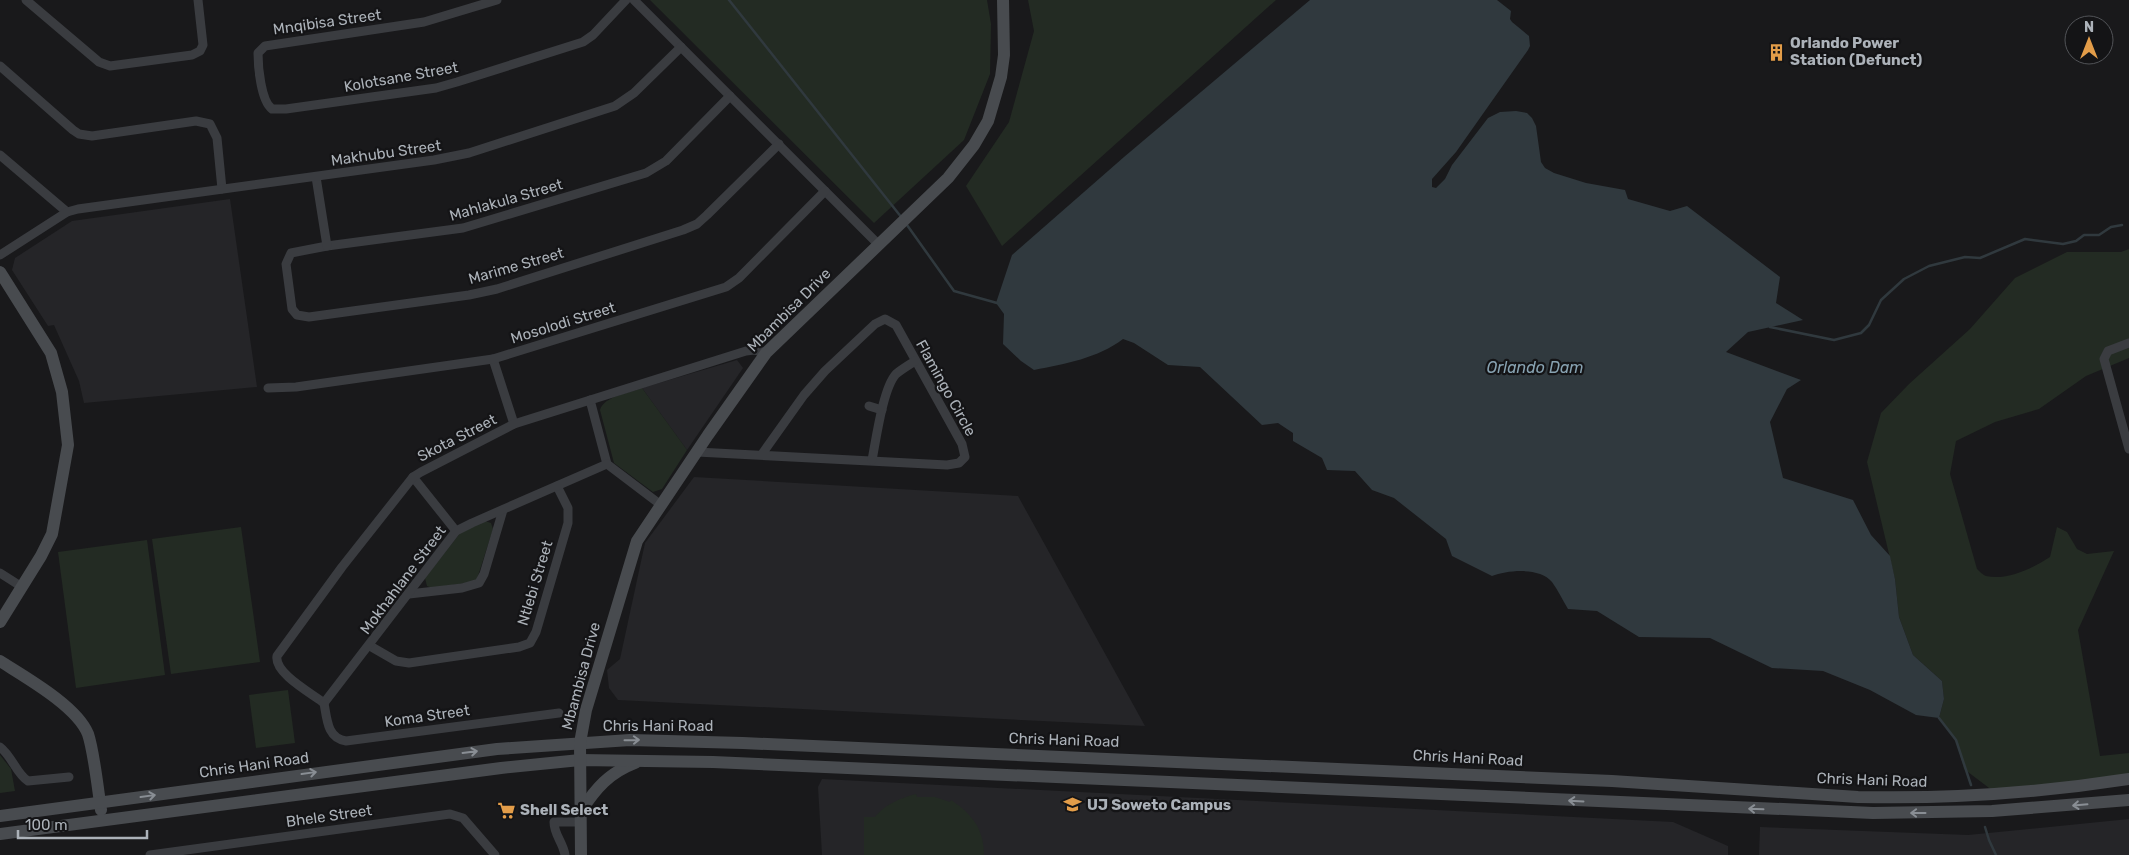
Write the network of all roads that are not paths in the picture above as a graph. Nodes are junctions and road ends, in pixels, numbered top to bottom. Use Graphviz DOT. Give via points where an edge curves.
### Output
graph roads {
  1 [pos="26,0"];
  2 [pos="198,0"];
  3 [pos="497,0"];
  4 [pos="626,0"];
  5 [pos="634,0"];
  6 [pos="1003,0"];
  7 [pos="681,47"];
  8 [pos="258,60"];
  9 [pos="0,66"];
  10 [pos="730,96"];
  11 [pos="778,144"];
  12 [pos="0,155"];
  13 [pos="316,177"];
  14 [pos="222,189"];
  15 [pos="825,191"];
  16 [pos="67,212"];
  17 [pos="878,244"];
  18 [pos="327,246"];
  19 [pos="0,255"];
  20 [pos="0,272"];
  21 [pos="2129,343"];
  22 [pos="766,353"];
  23 [pos="493,359"];
  24 [pos="915,360"];
  25 [pos="268,388"];
  26 [pos="590,400"];
  27 [pos="869,406"];
  28 [pos="882,410"];
  29 [pos="514,424"];
  30 [pos="2129,449"];
  31 [pos="697,452"];
  32 [pos="762,454"];
  33 [pos="872,460"];
  34 [pos="607,464"];
  35 [pos="413,477"];
  36 [pos="557,486"];
  37 [pos="661,505"];
  38 [pos="503,510"];
  39 [pos="456,531"];
  40 [pos="0,573"];
  41 [pos="22,586"];
  42 [pos="409,594"];
  43 [pos="0,622"];
  44 [pos="370,646"];
  45 [pos="0,661"];
  46 [pos="324,703"];
  47 [pos="559,713"];
  48 [pos="580,743"];
  49 [pos="0,747"];
  50 [pos="580,760"];
  51 [pos="645,760"];
  52 [pos="69,777"];
  53 [pos="2129,779"];
  54 [pos="1612,781"];
  55 [pos="2129,800"];
  56 [pos="100,802"];
  57 [pos="1612,802"];
  58 [pos="0,816"];
  59 [pos="581,817"];
  60 [pos="102,819"];
  61 [pos="0,834"];
  62 [pos="176,853"];
  63 [pos="150,855"];
  64 [pos="494,855"];
  65 [pos="565,855"];
  66 [pos="581,855"];
  1 -- 2 [label="street" via="91,56 106,65 116,66 197,53 203,45"];
  3 -- 8 [label="street, Mnqibisa Street" via="424,22 271,44 261,48"];
  4 -- 8 [label="street, Kolotsane Street" via="583,42 420,91 276,110 268,107 264,100"];
  5 -- 7 [label="street"];
  6 -- 17 [label="main road, Mbambisa Drive" via="1004,55 995,101 981,134 948,178"];
  7 -- 10 [label="street"];
  7 -- 13 [label="street, Makhubu Street" via="634,93 603,110 456,156"];
  9 -- 14 [label="street" via="84,136 196,120 210,124 217,138"];
  10 -- 11 [label="street"];
  10 -- 18 [label="street, Mahlakula Street" via="666,162 646,172 463,228"];
  11 -- 15 [label="street"];
  11 -- 18 [label="street, Marime Street" via="697,224 497,289 301,317 292,309 286,260 290,253"];
  12 -- 16 [label="street"];
  13 -- 14 [label="street, Makhubu Street"];
  13 -- 18 [label="street"];
  14 -- 16 [label="street, Makhubu Street"];
  15 -- 17 [label="street"];
  15 -- 23 [label="street, Mosolodi Street" via="739,278 726,287"];
  16 -- 19 [label="street, Makhubu Street"];
  17 -- 22 [label="main road, Mbambisa Drive"];
  20 -- 41 [label="main road" via="51,352 62,392 68,436 68,457 52,534"];
  21 -- 30 [label="street" via="2106,353 2104,362"];
  22 -- 26 [label="street, Skota Street" via="746,351"];
  22 -- 31 [label="main road, Mbambisa Drive"];
  23 -- 25 [label="street, Mosolodi Street" via="296,387"];
  23 -- 29 [label="street"];
  24 -- 28 [label="street" via="894,378"];
  24 -- 32 [label="street, Flamingo Circle" via="896,325 888,319 880,320 825,371"];
  24 -- 33 [label="street, Flamingo Circle" via="965,450 964,459 954,464"];
  26 -- 29 [label="street, Skota Street"];
  26 -- 34 [label="street"];
  27 -- 28 [label="street"];
  28 -- 33 [label="street"];
  29 -- 35 [label="street, Skota Street"];
  31 -- 32 [label="street, Flamingo Circle"];
  31 -- 37 [label="main road, Mbambisa Drive"];
  32 -- 33 [label="street, Flamingo Circle"];
  34 -- 36 [label="street, Mokhahlane Street"];
  34 -- 37 [label="street"];
  35 -- 39 [label="street"];
  35 -- 46 [label="street, Skota Street" via="278,656 277,664 283,672"];
  36 -- 38 [label="street, Mokhahlane Street"];
  36 -- 44 [label="street, Ntlebi Street" via="568,508 568,523 530,643 409,663 396,661"];
  37 -- 48 [label="main road, Mbambisa Drive" via="632,552"];
  38 -- 39 [label="street, Mokhahlane Street"];
  38 -- 42 [label="street" via="479,583"];
  39 -- 42 [label="street, Mokhahlane Street"];
  40 -- 41 [label="street"];
  41 -- 43 [label="main road"];
  42 -- 44 [label="street, Mokhahlane Street"];
  44 -- 46 [label="street, Mokhahlane Street"];
  45 -- 56 [label="main road" via="40,686 84,727"];
  46 -- 47 [label="street, Koma Street" via="332,734 346,741"];
  48 -- 50 [label="main road, Mbambisa Drive"];
  48 -- 54 [label="main road, Chris Hani Road, one-way" via="708,741"];
  56 -- 48 [label="main road, Chris Hani Road, one-way" via="443,755"];
  49 -- 52 [label="street" via="28,781"];
  50 -- 51 [label="main road, Chris Hani Road"];
  50 -- 59 [label="main road, Mbambisa Drive"];
  50 -- 60 [label="main road, Chris Hani Road"];
  57 -- 51 [label="main road, Chris Hani Road, one-way"];
  51 -- 59 [label="main road" via="611,775 594,790"];
  53 -- 54 [label="main road, Chris Hani Road" via="1997,795 1905,798"];
  54 -- 57 [label="main road"];
  55 -- 57 [label="main road, Chris Hani Road, one-way" via="1932,813"];
  56 -- 58 [label="main road, Chris Hani Road"];
  56 -- 60 [label="main road"];
  59 -- 65 [label="street" via="554,822"];
  59 -- 66 [label="main road, Mbambisa Drive"];
  60 -- 61 [label="main road, Chris Hani Road"];
  62 -- 63 [label="street, Bhele Street"];
  62 -- 64 [label="street, Bhele Street" via="450,814 463,818"];
}
